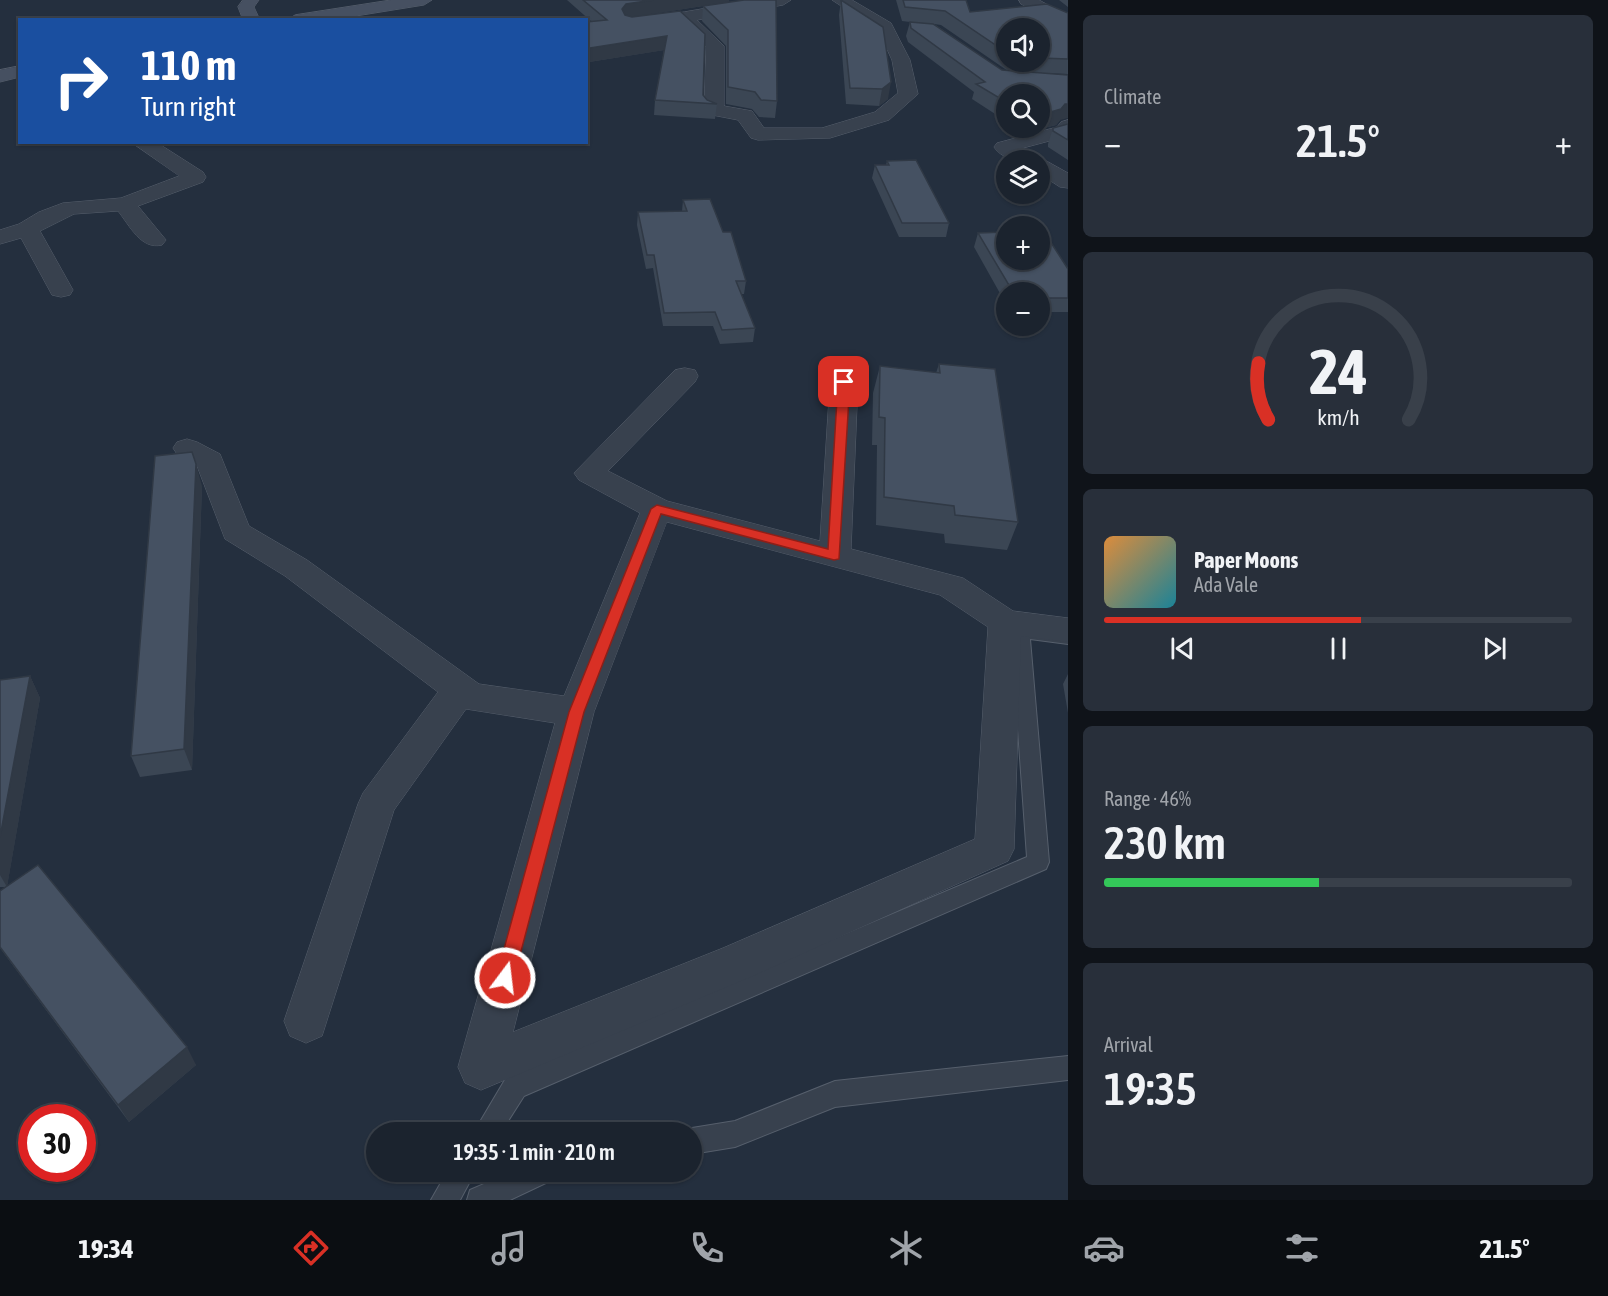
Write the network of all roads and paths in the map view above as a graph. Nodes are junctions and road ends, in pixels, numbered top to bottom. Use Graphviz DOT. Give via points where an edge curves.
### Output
graph roads {
  1 [pos="251,0"];
  2 [pos="424,0"];
  3 [pos="771,0"];
  4 [pos="840,0"];
  5 [pos="1027,0"];
  6 [pos="684,17"];
  7 [pos="251,18"];
  8 [pos="308,18"];
  9 [pos="663,20"];
  10 [pos="1068,23"];
  11 [pos="885,27"];
  12 [pos="905,28"];
  13 [pos="18,72"];
  14 [pos="0,76"];
  15 [pos="1068,126"];
  16 [pos="144,144"];
  17 [pos="1010,150"];
  18 [pos="1050,171"];
  19 [pos="1068,182"];
  20 [pos="124,204"];
  21 [pos="27,229"];
  22 [pos="0,237"];
  23 [pos="154,240"];
  24 [pos="61,290"];
  25 [pos="685,376"];
  26 [pos="844,382"];
  27 [pos="187,448"];
  28 [pos="657,509"];
  29 [pos="834,555"];
  30 [pos="1005,622"];
  31 [pos="1068,630"];
  32 [pos="1068,637"];
  33 [pos="460,690"];
  34 [pos="576,712"];
  35 [pos="306,1021"];
  36 [pos="1068,1068"];
  37 [pos="493,1122"];
  38 [pos="702,1139"];
  39 [pos="456,1182"];
  40 [pos="519,1182"];
  41 [pos="444,1200"];
  42 [pos="480,1200"];
  1 -- 7 [label="street" via="246,7"];
  2 -- 8 [label="street"];
  3 -- 6 [label="street"];
  4 -- 11 [label="street"];
  5 -- 10 [label="street"];
  6 -- 9 [label="street"];
  6 -- 11 [label="street" via="715,46 714,110 745,115 758,134 823,134 882,116 908,94 901,60"];
  11 -- 12 [label="street"];
  13 -- 14 [label="street"];
  15 -- 17 [label="street" via="1064,131 1004,147"];
  16 -- 20 [label="street" via="195,177"];
  18 -- 19 [label="street"];
  20 -- 21 [label="street" via="71,208"];
  20 -- 23 [label="street"];
  21 -- 22 [label="street"];
  21 -- 24 [label="street"];
  25 -- 28 [label="street" via="589,473"];
  26 -- 29 [label="street"];
  27 -- 33 [label="street" via="210,461 236,532 296,568"];
  28 -- 29 [label="street"];
  28 -- 34 [label="street"];
  29 -- 30 [label="street" via="951,586"];
  30 -- 31 [label="street"];
  30 -- 34 [label="street" via="994,849 738,962 481,1067"];
  32 -- 37 [label="lane" via="1020,631 1038,862 515,1087"];
  33 -- 34 [label="street" via="470,697"];
  33 -- 35 [label="street" via="377,804"];
  36 -- 38 [label="lane" via="836,1094 735,1134"];
  39 -- 41 [label="lane"];
  40 -- 42 [label="lane"];
}
